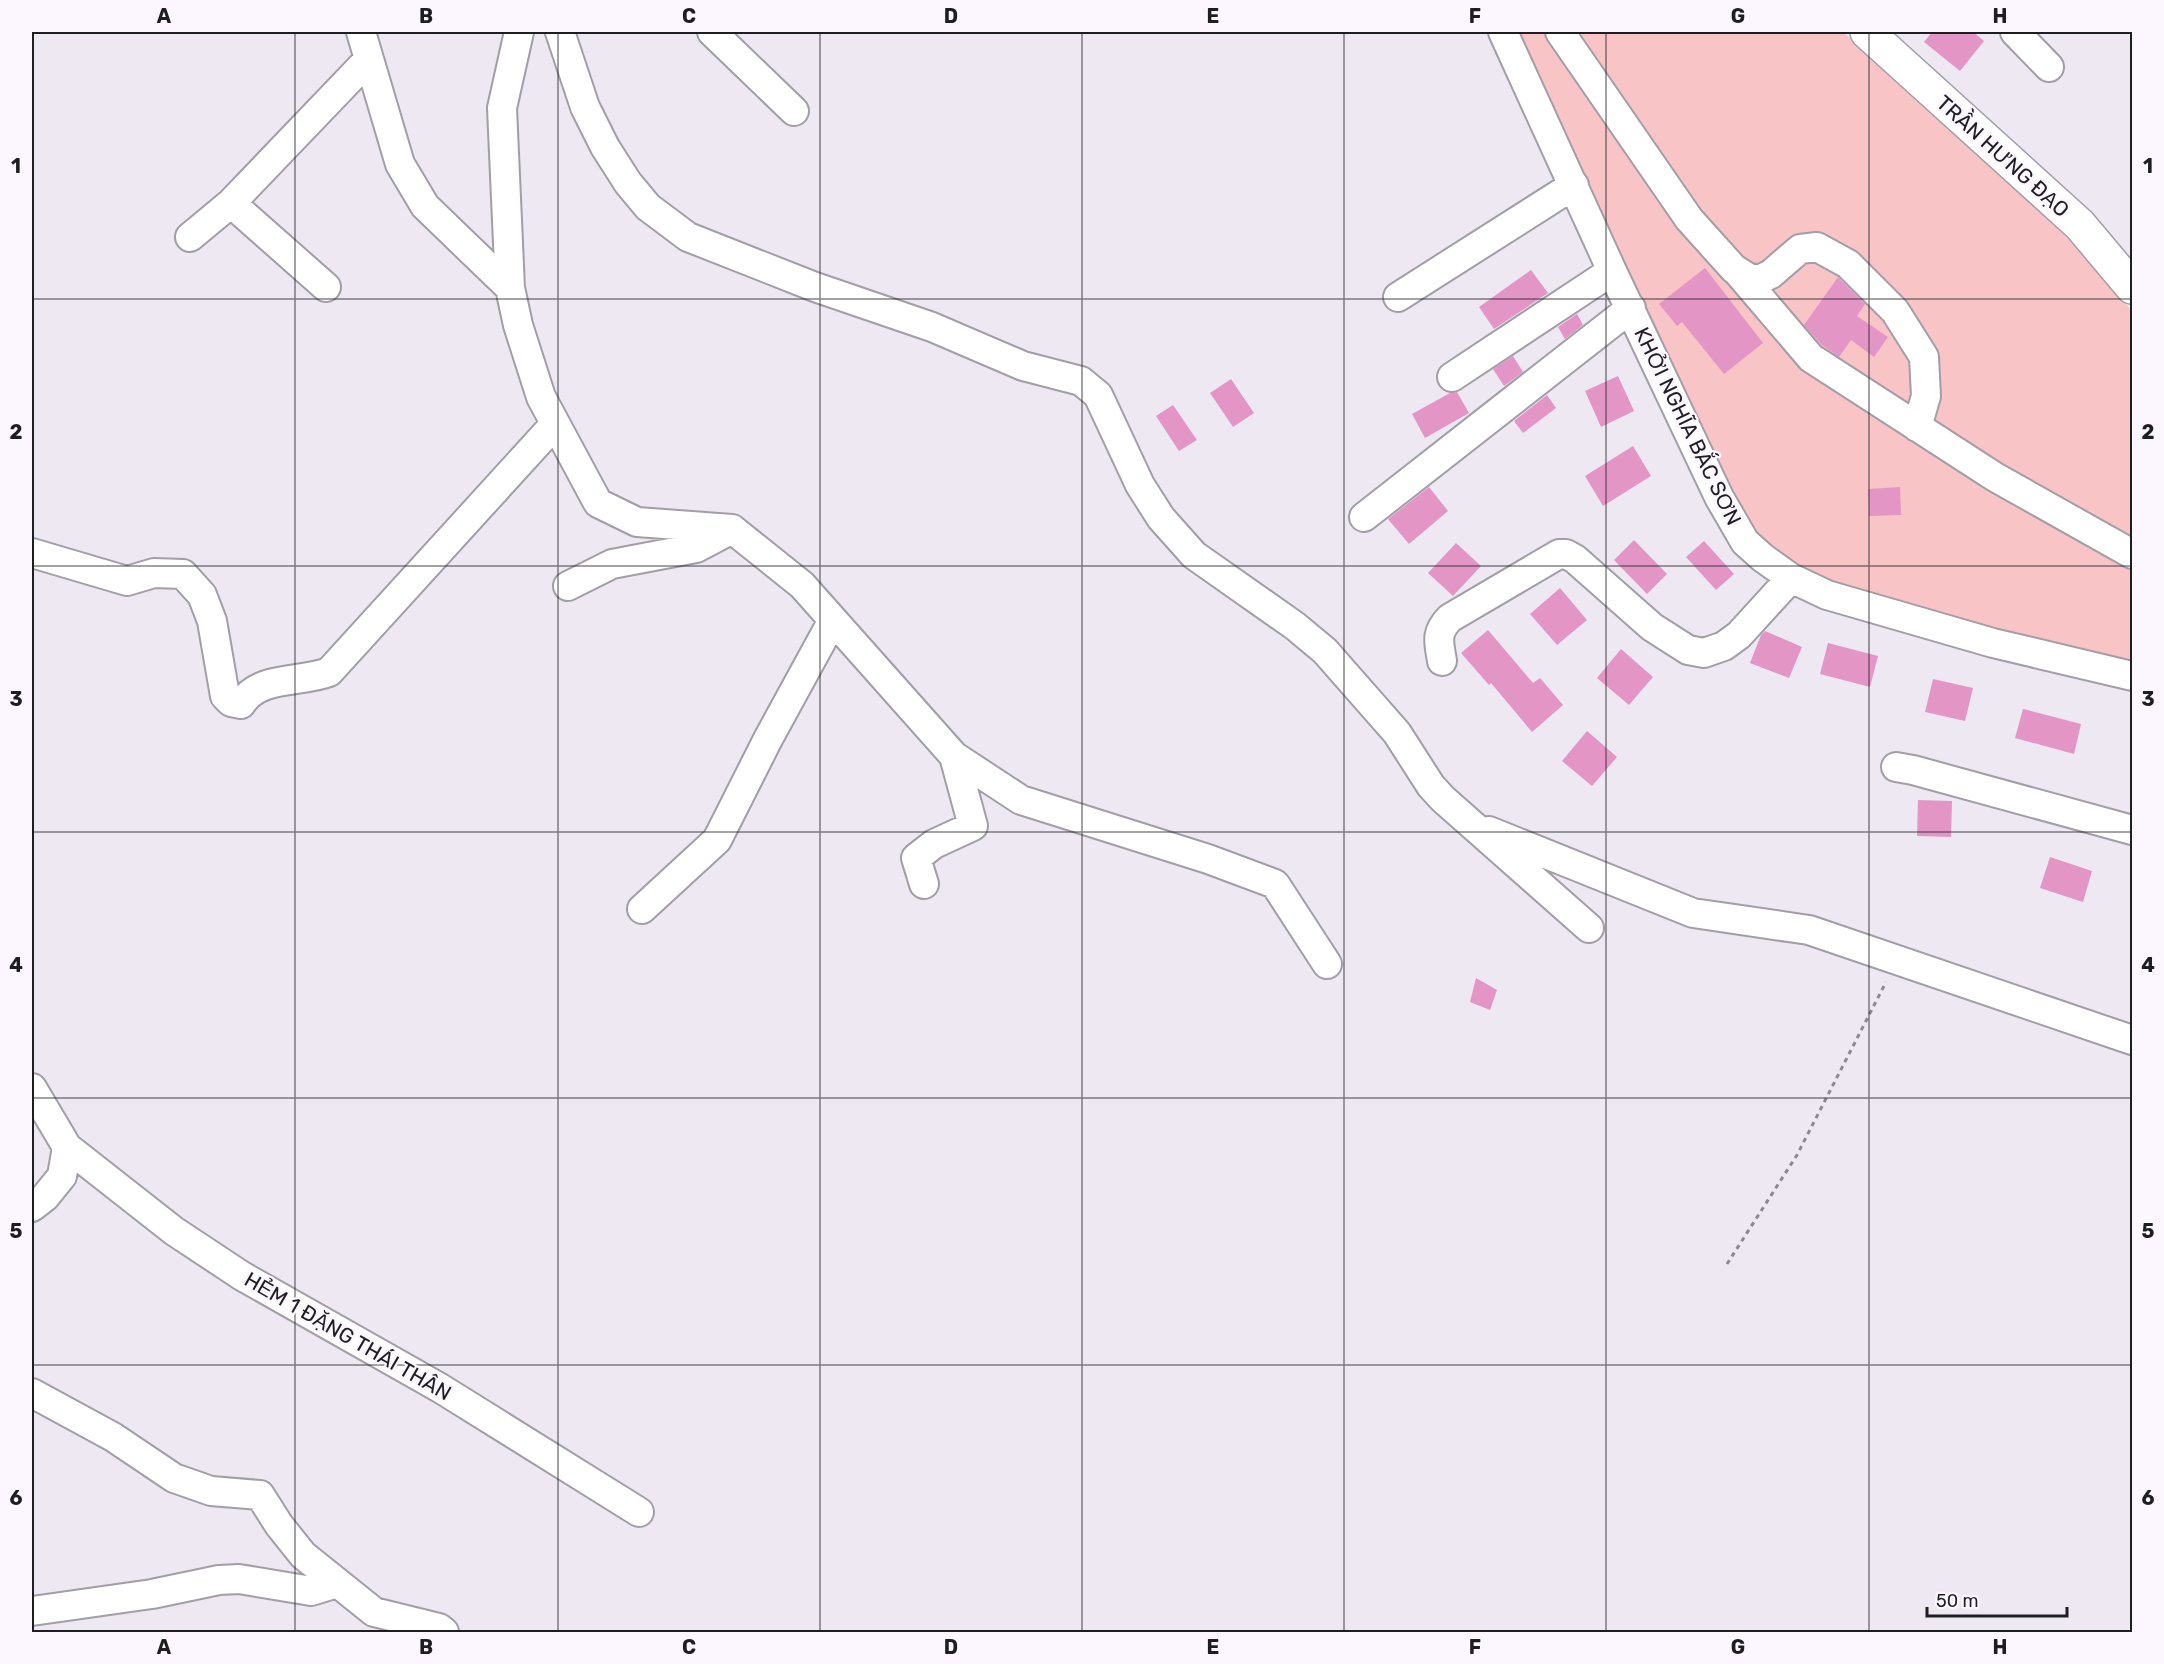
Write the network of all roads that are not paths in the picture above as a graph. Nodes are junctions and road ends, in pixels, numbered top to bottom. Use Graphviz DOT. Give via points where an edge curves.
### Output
graph roads {
  1 [pos="362,32"];
  2 [pos="519,32"];
  3 [pos="560,32"];
  4 [pos="712,32"];
  5 [pos="1503,32"];
  6 [pos="1560,32"];
  7 [pos="1867,32"];
  8 [pos="2015,32"];
  9 [pos="368,60"];
  10 [pos="2049,68"];
  11 [pos="794,111"];
  12 [pos="1574,185"];
  13 [pos="231,203"];
  14 [pos="190,237"];
  15 [pos="1734,268"];
  16 [pos="1612,271"];
  17 [pos="326,287"];
  18 [pos="2133,287"];
  19 [pos="510,288"];
  20 [pos="1398,297"];
  21 [pos="1631,308"];
  22 [pos="1452,377"];
  23 [pos="555,424"];
  24 [pos="1917,427"];
  25 [pos="1364,517"];
  26 [pos="732,529"];
  27 [pos="32,553"];
  28 [pos="2133,554"];
  29 [pos="1791,578"];
  30 [pos="568,586"];
  31 [pos="833,620"];
  32 [pos="1442,661"];
  33 [pos="2133,676"];
  34 [pos="954,756"];
  35 [pos="1896,767"];
  36 [pos="1468,823"];
  37 [pos="2133,830"];
  38 [pos="924,884"];
  39 [pos="642,909"];
  40 [pos="1589,928"];
  41 [pos="1327,964"];
  42 [pos="2133,1040"];
  43 [pos="32,1088"];
  44 [pos="67,1147"];
  45 [pos="32,1206"];
  46 [pos="32,1393"];
  47 [pos="639,1512"];
  48 [pos="337,1583"];
  49 [pos="33,1618"];
  50 [pos="374,1622"];
  51 [pos="444,1632"];
  1 -- 9 [label="street"];
  2 -- 19 [label="street" via="502,108"];
  3 -- 36 [label="street" via="585,107 605,147 648,207 688,237 932,327 1023,366 1081,381 1098,395 1140,485 1161,518 1194,555 1325,651 1397,733 1431,786"];
  4 -- 11 [label="street"];
  5 -- 12 [label="street, KHỞI NGHĨA BẮC SƠN"];
  6 -- 15 [label="street" via="1689,219"];
  7 -- 18 [label="main road, TRẦN HƯNG ĐẠO" via="2080,225"];
  8 -- 10 [label="street"];
  9 -- 13 [label="street"];
  9 -- 19 [label="street" via="400,164 426,206"];
  12 -- 16 [label="street, KHỞI NGHĨA BẮC SƠN"];
  12 -- 20 [label="street"];
  13 -- 14 [label="street"];
  13 -- 17 [label="street"];
  15 -- 24 [label="street" via="1811,358"];
  15 -- 24 [label="street" via="1758,280 1800,249 1817,247 1848,264 1895,311 1924,357 1926,396"];
  16 -- 21 [label="street, KHỞI NGHĨA BẮC SƠN"];
  16 -- 22 [label="street"];
  19 -- 23 [label="street" via="541,397"];
  21 -- 25 [label="street"];
  21 -- 29 [label="street, KHỞI NGHĨA BẮC SƠN" via="1719,497 1745,542"];
  23 -- 26 [label="street" via="598,503 637,522"];
  23 -- 27 [label="street" via="329,672 267,684 242,704 225,696 212,621 202,595 183,574 154,573 127,581"];
  24 -- 28 [label="street" via="1995,477"];
  26 -- 30 [label="street" via="696,548 612,564"];
  26 -- 31 [label="street" via="802,585"];
  29 -- 32 [label="street" via="1739,635 1704,653 1688,650 1652,627 1575,559 1559,554 1450,618 1440,630 1438,640"];
  29 -- 33 [label="street, KHỞI NGHĨA BẮC SƠN" via="1827,595 1993,643"];
  31 -- 34 [label="street"];
  31 -- 39 [label="street" via="717,840"];
  34 -- 38 [label="street" via="973,826 934,844 915,858"];
  34 -- 41 [label="street" via="1021,800 1275,884"];
  35 -- 37 [label="street"];
  36 -- 40 [label="street"];
  36 -- 42 [label="street" via="1693,913 1809,930"];
  43 -- 44 [label="street"];
  44 -- 45 [label="street" via="62,1176"];
  44 -- 47 [label="street, HẺM 1 ĐẶNG THÁI THÂN" via="174,1231 242,1276 440,1388"];
  46 -- 48 [label="street" via="113,1437 174,1478 211,1491 260,1495 303,1556"];
  48 -- 49 [label="street" via="311,1591 238,1579 219,1580"];
  48 -- 50 [label="street"];
  50 -- 51 [label="street" via="439,1628"];
}
